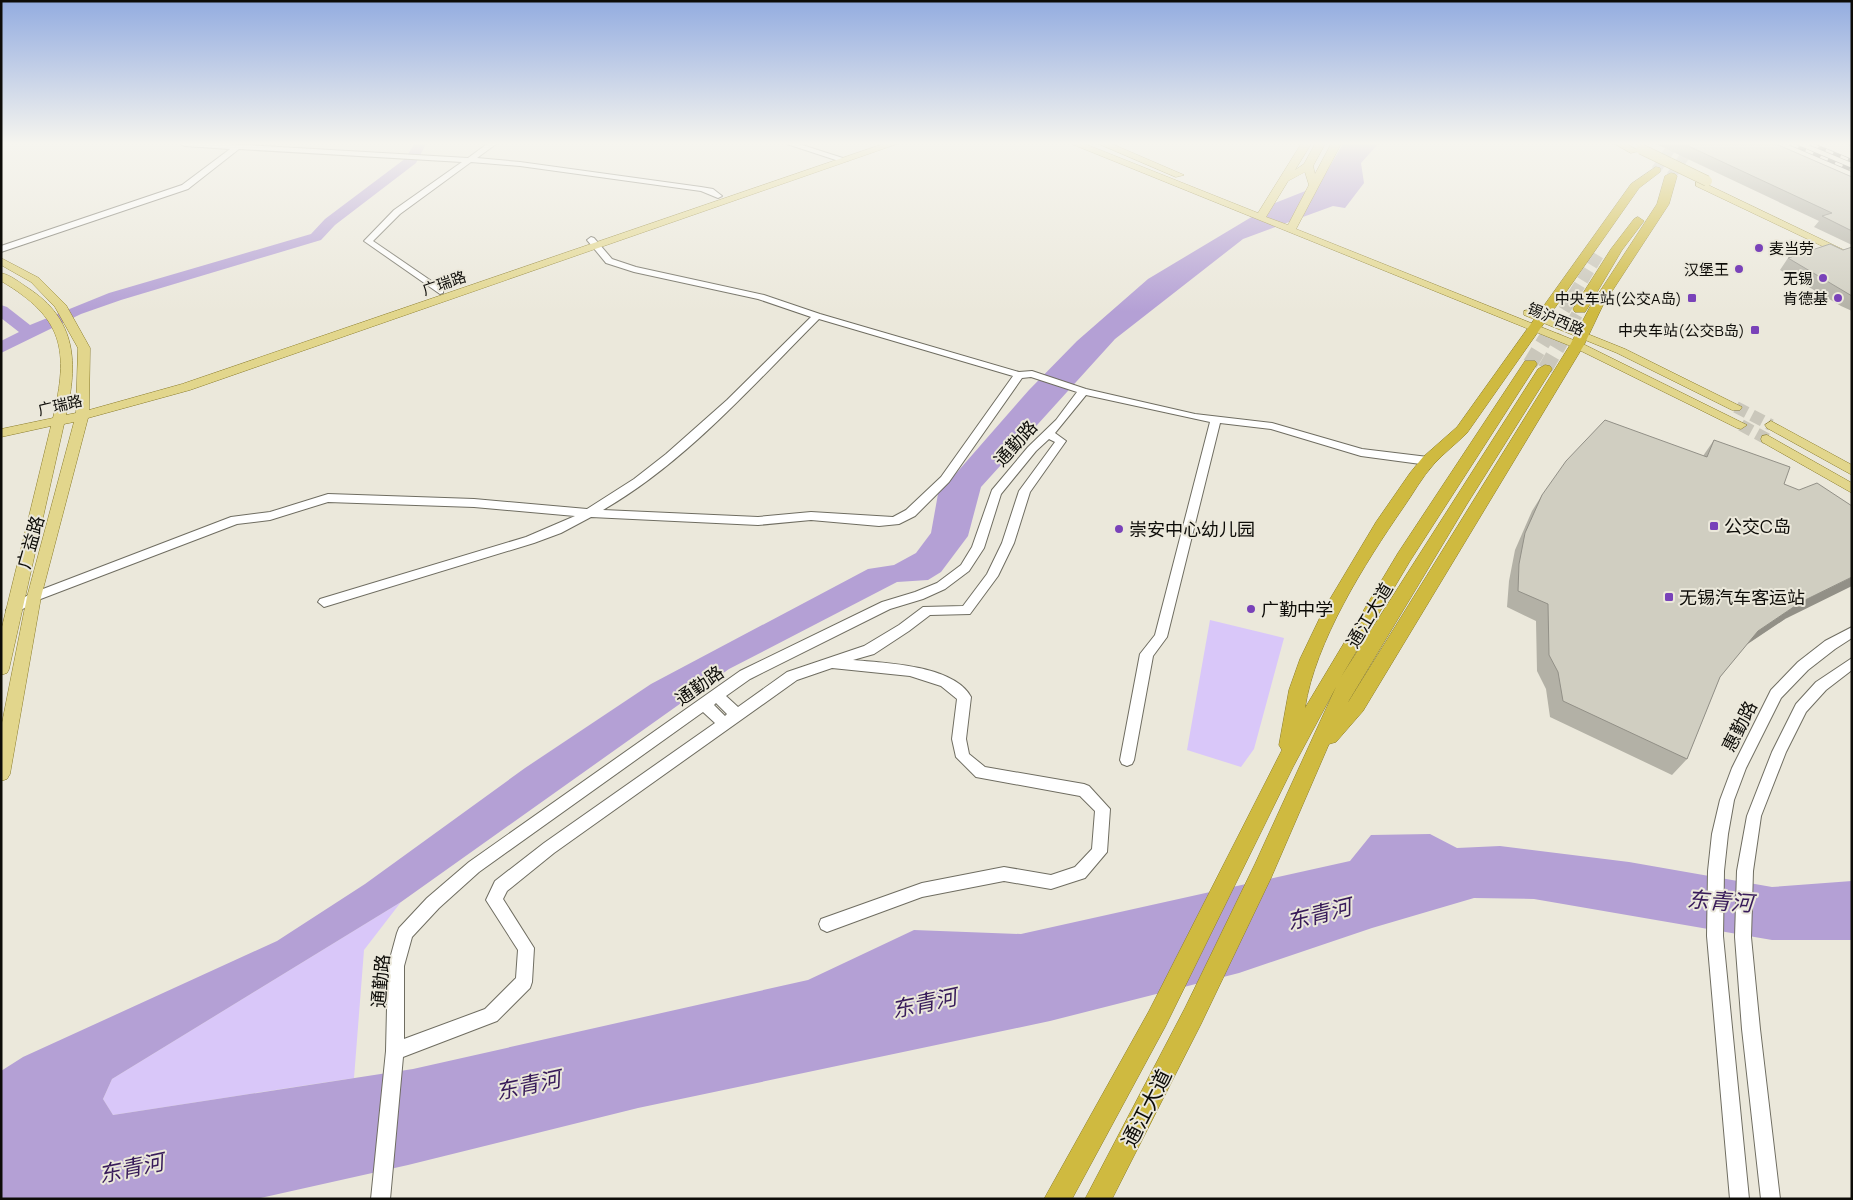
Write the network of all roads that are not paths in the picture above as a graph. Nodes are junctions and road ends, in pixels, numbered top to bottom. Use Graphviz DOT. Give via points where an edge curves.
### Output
graph roads {
  1 [pos="152,200"];
  2 [pos="414,200"];
  3 [pos="707,200"];
  4 [pos="724,200"];
  5 [pos="1216,200"];
  6 [pos="1240,200"];
  7 [pos="1272,200"];
  8 [pos="1308,200"];
  9 [pos="1625,200"];
  10 [pos="1636,200"];
  11 [pos="1653,200"];
  12 [pos="1664,200"];
  13 [pos="1741,200"];
  14 [pos="1263,214"];
  15 [pos="1297,227"];
  16 [pos="594,243"];
  17 [pos="1,250"];
  18 [pos="1851,252"];
  19 [pos="1598,255"];
  20 [pos="1,261"];
  21 [pos="1,276"];
  22 [pos="440,291"];
  23 [pos="1580,309"];
  24 [pos="818,316"];
  25 [pos="1537,323"];
  26 [pos="66,326"];
  27 [pos="1580,340"];
  28 [pos="1019,374"];
  29 [pos="1083,391"];
  30 [pos="1736,407"];
  31 [pos="83,411"];
  32 [pos="60,417"];
  33 [pos="1216,420"];
  34 [pos="1,423"];
  35 [pos="1741,425"];
  36 [pos="1771,425"];
  37 [pos="1,433"];
  38 [pos="1049,434"];
  39 [pos="1767,439"];
  40 [pos="1428,461"];
  41 [pos="1852,471"];
  42 [pos="1852,489"];
  43 [pos="590,513"];
  44 [pos="34,597"];
  45 [pos="324,602"];
  46 [pos="12,610"];
  47 [pos="1852,632"];
  48 [pos="1852,663"];
  49 [pos="832,664"];
  50 [pos="1,669"];
  51 [pos="717,695"];
  52 [pos="704,704"];
  53 [pos="737,715"];
  54 [pos="724,723"];
  55 [pos="1317,749"];
  56 [pos="1127,760"];
  57 [pos="1286,760"];
  58 [pos="1,774"];
  59 [pos="827,924"];
  60 [pos="395,1051"];
  61 [pos="380,1199"];
  62 [pos="1057,1199"];
  63 [pos="1098,1199"];
  64 [pos="1740,1199"];
  65 [pos="1771,1199"];
  1 -- 17 [label="street"];
  2 -- 22 [label="street" via="368,241"];
  3 -- 16 [label="main road, 广瑞路"];
  4 -- 16 [label="main road, 广瑞路"];
  5 -- 14 [label="main road"];
  6 -- 14 [label="main road"];
  7 -- 14 [label="main road"];
  8 -- 15 [label="main road"];
  9 -- 25 [label="highway"];
  10 -- 19 [label="highway"];
  11 -- 23 [label="highway" via="1617,249"];
  12 -- 27 [label="highway" via="1597,305"];
  13 -- 18 [label="main road"];
  14 -- 15 [label="main road, 锡沪西路"];
  15 -- 25 [label="main road, 锡沪西路"];
  16 -- 22 [label="main road, 广瑞路"];
  16 -- 24 [label="street" via="609,261 634,270 761,297"];
  16 -- 31 [label="main road, 广瑞路" via="186,387"];
  20 -- 26 [label="main road" via="35,280 60,305"];
  21 -- 26 [label="main road" via="25,290"];
  22 -- 31 [label="main road, 广瑞路"];
  24 -- 28 [label="street"];
  24 -- 43 [label="street" via="669,458 640,482"];
  25 -- 27 [label="main road, 锡沪西路"];
  25 -- 40 [label="highway" via="1462,430"];
  26 -- 31 [label="main road, 广益路" via="84,348"];
  26 -- 32 [label="main road, 广益路" via="68,361"];
  27 -- 30 [label="main road, 锡沪西路"];
  27 -- 35 [label="main road, 锡沪西路"];
  27 -- 55 [label="highway" via="1356,706"];
  28 -- 29 [label="street" via="1032,374"];
  28 -- 43 [label="street" via="951,473 908,516 892,521 816,515 758,521"];
  29 -- 33 [label="street"];
  29 -- 38 [label="street, 通勤路"];
  31 -- 32 [label="main road, 广瑞路"];
  31 -- 44 [label="main road, 广益路"];
  32 -- 34 [label="main road, 广瑞路"];
  32 -- 37 [label="main road, 广瑞路"];
  32 -- 46 [label="main road, 广益路"];
  33 -- 40 [label="street" via="1272,426 1361,452"];
  33 -- 56 [label="street" via="1161,637 1148,654"];
  36 -- 41 [label="main road"];
  38 -- 49 [label="street" via="1061,442 1025,491 1008,543 992,576 966,610 927,610 869,650"];
  38 -- 51 [label="street, 通勤路" via="1032,449 996,493 978,548 964,568 941,586 886,605 745,675"];
  39 -- 42 [label="main road"];
  40 -- 57 [label="highway" via="1382,526 1330,614 1298,690"];
  43 -- 44 [label="street" via="474,503 328,498 273,516 235,520"];
  43 -- 45 [label="street" via="520,543"];
  44 -- 46 [label="street"];
  44 -- 58 [label="main road, 广益路"];
  46 -- 50 [label="main road, 广益路"];
  47 -- 64 [label="street, 惠勤路" via="1804,666 1776,694 1739,768 1727,800 1716,871 1715,936"];
  48 -- 65 [label="street" via="1821,686 1801,708 1779,752 1754,816 1745,872 1743,937"];
  49 -- 53 [label="street" via="792,676"];
  49 -- 59 [label="street" via="910,671 946,682 964,697 959,739 963,757 981,773 1084,790 1103,809 1099,852 1080,873 1051,882 1004,874 922,890"];
  51 -- 52 [label="street, 通勤路"];
  51 -- 53 [label="street"];
  52 -- 54 [label="street"];
  52 -- 60 [label="street, 通勤路" via="474,867 405,932 396,966"];
  53 -- 54 [label="street"];
  54 -- 60 [label="street" via="501,886 494,900 526,948 524,982 491,1015"];
  55 -- 57 [label="highway, 通江大道" via="1344,689 1461,500 1538,367 1404,557"];
  55 -- 63 [label="highway, 通江大道" via="1193,1016"];
  57 -- 62 [label="highway, 通江大道" via="1158,1019"];
  60 -- 61 [label="street, 通勤路"];
}
